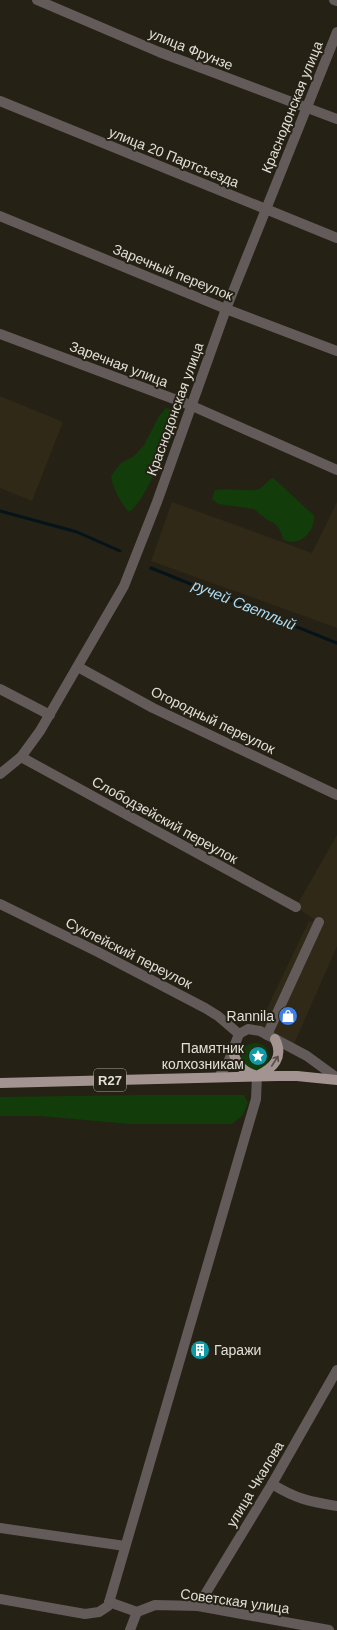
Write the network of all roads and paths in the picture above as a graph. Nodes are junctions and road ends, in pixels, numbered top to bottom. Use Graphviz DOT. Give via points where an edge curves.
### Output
graph roads {
  1 [pos="38,0"];
  2 [pos="337,32"];
  3 [pos="0,102"];
  4 [pos="307,107"];
  5 [pos="337,119"];
  6 [pos="265,210"];
  7 [pos="0,216"];
  8 [pos="337,238"];
  9 [pos="226,309"];
  10 [pos="0,334"];
  11 [pos="337,351"];
  12 [pos="190,405"];
  13 [pos="337,470"];
  14 [pos="78,667"];
  15 [pos="0,689"];
  16 [pos="50,715"];
  17 [pos="21,756"];
  18 [pos="0,774"];
  19 [pos="337,795"];
  20 [pos="0,904"];
  21 [pos="296,907"];
  22 [pos="319,922"];
  23 [pos="239,1034"];
  24 [pos="271,1037"];
  25 [pos="233,1051"];
  26 [pos="257,1076"];
  27 [pos="219,1077"];
  28 [pos="337,1079"];
  29 [pos="0,1083"];
  30 [pos="336,1373"];
  31 [pos="272,1484"];
  32 [pos="337,1506"];
  33 [pos="0,1528"];
  34 [pos="126,1546"];
  35 [pos="0,1599"];
  36 [pos="109,1602"];
  37 [pos="198,1606"];
  38 [pos="137,1612"];
  39 [pos="130,1630"];
  40 [pos="329,1630"];
  1 -- 4 [label="street, улица Фрунзе" via="173,58"];
  2 -- 4 [label="street, Краснодонская улица"];
  3 -- 6 [label="street, улица 20 Партсъезда"];
  4 -- 5 [label="street, улица Фрунзе"];
  4 -- 6 [label="street, Краснодонская улица"];
  6 -- 8 [label="street, улица 20 Партсъезда"];
  6 -- 9 [label="street, Краснодонская улица"];
  7 -- 9 [label="street, Заречный переулок"];
  9 -- 11 [label="street, Заречный переулок"];
  9 -- 12 [label="street, Краснодонская улица"];
  10 -- 12 [label="street, Заречная улица"];
  12 -- 13 [label="street, Заречная улица"];
  12 -- 14 [label="street, Краснодонская улица" via="157,502 124,586"];
  14 -- 16 [label="street, Краснодонская улица"];
  14 -- 19 [label="street, Огородный переулок" via="153,708"];
  15 -- 16 [label="street"];
  16 -- 17 [label="street, Краснодонская улица"];
  17 -- 18 [label="street, Краснодонская улица"];
  17 -- 21 [label="street, Слободзейский переулок"];
  20 -- 23 [label="street, Суклейский переулок" via="205,1008"];
  22 -- 24 [label="street"];
  23 -- 24 [label="street" via="252,1029"];
  23 -- 25 [label="street"];
  26 -- 24 [label="main road, one-way" via="278,1058 279,1050"];
  24 -- 28 [label="street" via="318,1063"];
  25 -- 26 [label="main road" via="242,1068"];
  25 -- 27 [label="street"];
  26 -- 27 [label="main road, R27"];
  26 -- 28 [label="main road, R27"];
  26 -- 34 [label="street" via="256,1099"];
  27 -- 29 [label="main road, R27"];
  30 -- 31 [label="street, улица Чкалова"];
  31 -- 32 [label="street" via="289,1495"];
  31 -- 37 [label="street, улица Чкалова"];
  33 -- 34 [label="street"];
  34 -- 36 [label="street"];
  35 -- 36 [label="street" via="85,1614 104,1610"];
  36 -- 38 [label="street"];
  37 -- 38 [label="street, Советская улица" via="155,1605"];
  37 -- 40 [label="street, Советская улица"];
  38 -- 39 [label="street"];
}
